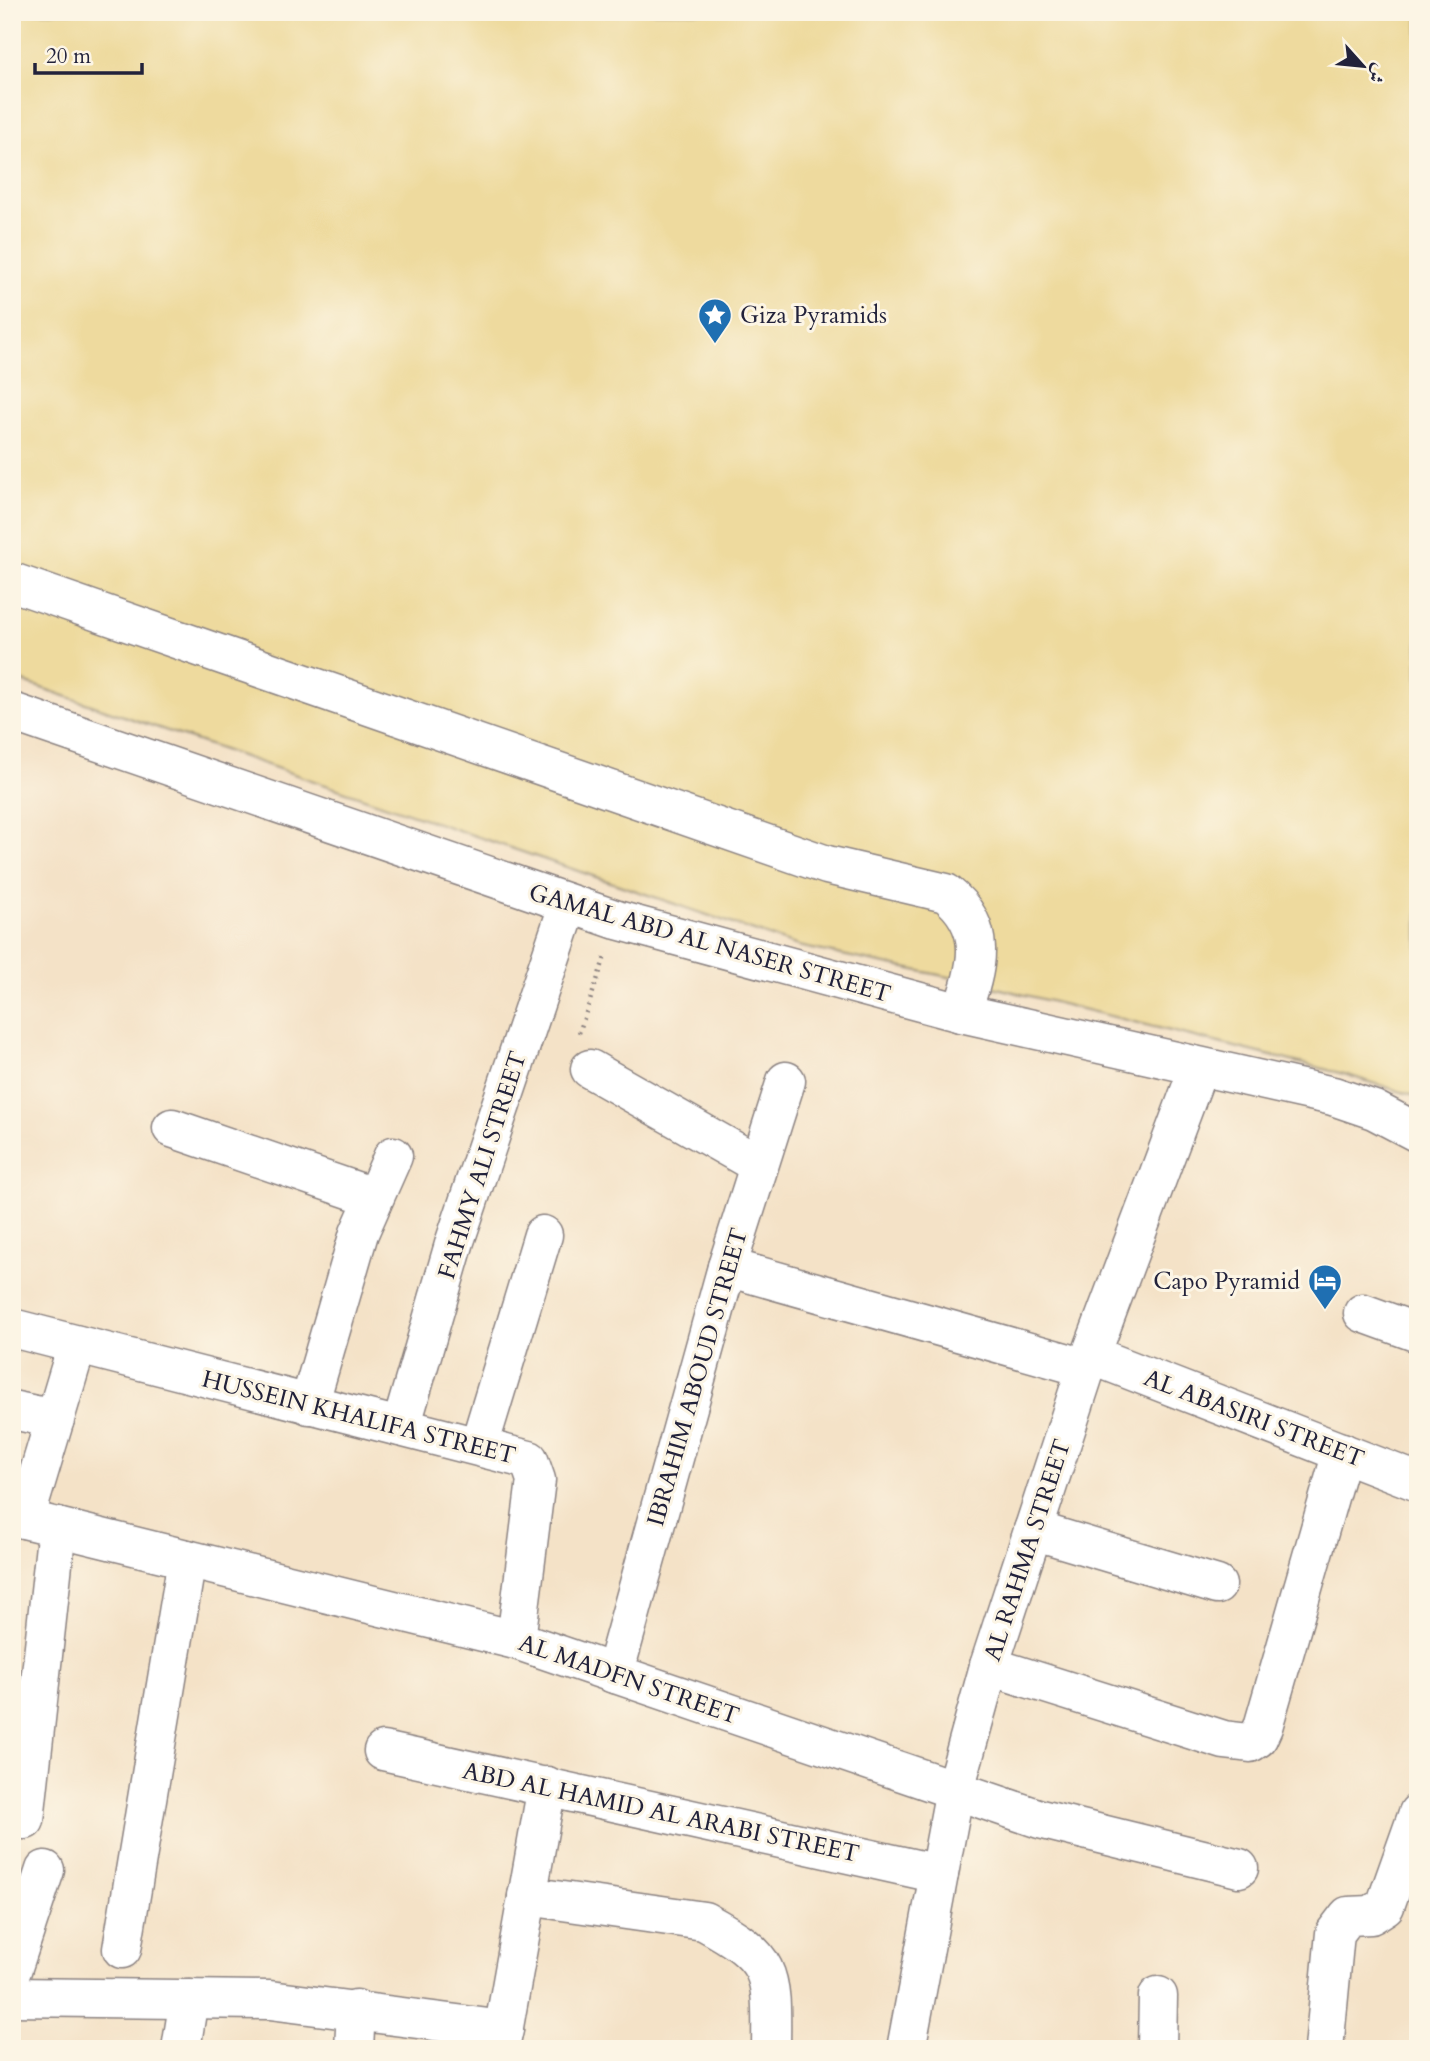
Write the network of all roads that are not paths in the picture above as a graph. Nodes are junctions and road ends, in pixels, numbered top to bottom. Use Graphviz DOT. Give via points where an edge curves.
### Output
graph roads {
  1 [pos="12,582"];
  2 [pos="12,712"];
  3 [pos="568,906"];
  4 [pos="961,1013"];
  5 [pos="1199,1067"];
  6 [pos="590,1069"];
  7 [pos="786,1081"];
  8 [pos="172,1128"];
  9 [pos="1418,1133"];
  10 [pos="393,1156"];
  11 [pos="759,1165"];
  12 [pos="373,1197"];
  13 [pos="543,1235"];
  14 [pos="727,1267"];
  15 [pos="1363,1313"];
  16 [pos="12,1328"];
  17 [pos="1418,1332"];
  18 [pos="77,1345"];
  19 [pos="1088,1361"];
  20 [pos="309,1405"];
  21 [pos="12,1410"];
  22 [pos="55,1419"];
  23 [pos="401,1427"];
  24 [pos="478,1446"];
  25 [pos="1342,1452"];
  26 [pos="1418,1482"];
  27 [pos="32,1521"];
  28 [pos="1033,1530"];
  29 [pos="187,1559"];
  30 [pos="1217,1585"];
  31 [pos="516,1640"];
  32 [pos="989,1666"];
  33 [pos="614,1674"];
  34 [pos="383,1751"];
  35 [pos="547,1786"];
  36 [pos="955,1789"];
  37 [pos="1418,1813"];
  38 [pos="25,1820"];
  39 [pos="1239,1868"];
  40 [pos="45,1870"];
  41 [pos="939,1874"];
  42 [pos="1407,1883"];
  43 [pos="527,1896"];
  44 [pos="122,1949"];
  45 [pos="15,1955"];
  46 [pos="1158,1996"];
  47 [pos="12,1997"];
  48 [pos="189,1999"];
  49 [pos="356,2009"];
  50 [pos="502,2039"];
  51 [pos="181,2049"];
  52 [pos="355,2049"];
  53 [pos="771,2049"];
  54 [pos="906,2049"];
  55 [pos="1157,2049"];
  56 [pos="1324,2049"];
  1 -- 4 [label="street" via="827,865 946,893 961,905 977,939 973,982"];
  2 -- 3 [label="street, GAMAL ABD AL NASER STREET"];
  3 -- 4 [label="street, GAMAL ABD AL NASER STREET"];
  3 -- 23 [label="street, FAHMY ALI STREET" via="455,1241"];
  4 -- 5 [label="street, GAMAL ABD AL NASER STREET"];
  5 -- 9 [label="street, GAMAL ABD AL NASER STREET" via="1333,1096 1374,1110"];
  5 -- 19 [label="street, AL RAHMA STREET"];
  6 -- 11 [label="street"];
  7 -- 11 [label="street, IBRAHIM ABOUD STREET"];
  8 -- 12 [label="street"];
  10 -- 12 [label="street"];
  11 -- 14 [label="street, IBRAHIM ABOUD STREET"];
  12 -- 20 [label="street"];
  13 -- 24 [label="street"];
  14 -- 19 [label="street, AL ABASIRI STREET"];
  14 -- 33 [label="street, IBRAHIM ABOUD STREET" via="671,1411"];
  15 -- 17 [label="street"];
  16 -- 18 [label="street, HUSSEIN KHALIFA STREET"];
  18 -- 20 [label="street, HUSSEIN KHALIFA STREET"];
  18 -- 22 [label="street"];
  19 -- 25 [label="street, AL ABASIRI STREET"];
  19 -- 28 [label="street, AL RAHMA STREET"];
  20 -- 23 [label="street, HUSSEIN KHALIFA STREET"];
  21 -- 22 [label="street"];
  22 -- 27 [label="street"];
  23 -- 24 [label="street, HUSSEIN KHALIFA STREET"];
  24 -- 31 [label="street, HUSSEIN KHALIFA STREET" via="523,1456 536,1472"];
  25 -- 26 [label="street, AL ABASIRI STREET"];
  25 -- 32 [label="street" via="1263,1727 1251,1743 1224,1740"];
  27 -- 29 [label="street, AL MADFN STREET"];
  27 -- 38 [label="street"];
  28 -- 30 [label="street"];
  28 -- 32 [label="street, AL RAHMA STREET"];
  29 -- 31 [label="street, AL MADFN STREET"];
  29 -- 44 [label="street"];
  31 -- 33 [label="street, AL MADFN STREET"];
  32 -- 36 [label="street, AL RAHMA STREET"];
  33 -- 36 [label="street, AL MADFN STREET"];
  34 -- 35 [label="street, ABD AL HAMID AL ARABI STREET"];
  35 -- 41 [label="street, ABD AL HAMID AL ARABI STREET"];
  35 -- 43 [label="street"];
  36 -- 39 [label="street, AL MADFN STREET" via="1068,1828"];
  36 -- 41 [label="street, AL RAHMA STREET"];
  37 -- 42 [label="street"];
  40 -- 45 [label="street"];
  41 -- 54 [label="street, AL RAHMA STREET"];
  42 -- 56 [label="street" via="1379,1911 1348,1916 1338,1926"];
  43 -- 50 [label="street"];
  43 -- 53 [label="street" via="704,1921 753,1950 768,1973"];
  46 -- 55 [label="street"];
  47 -- 48 [label="street"];
  48 -- 49 [label="street" via="270,2000"];
  48 -- 51 [label="street"];
  49 -- 50 [label="street"];
  49 -- 52 [label="street"];
}
